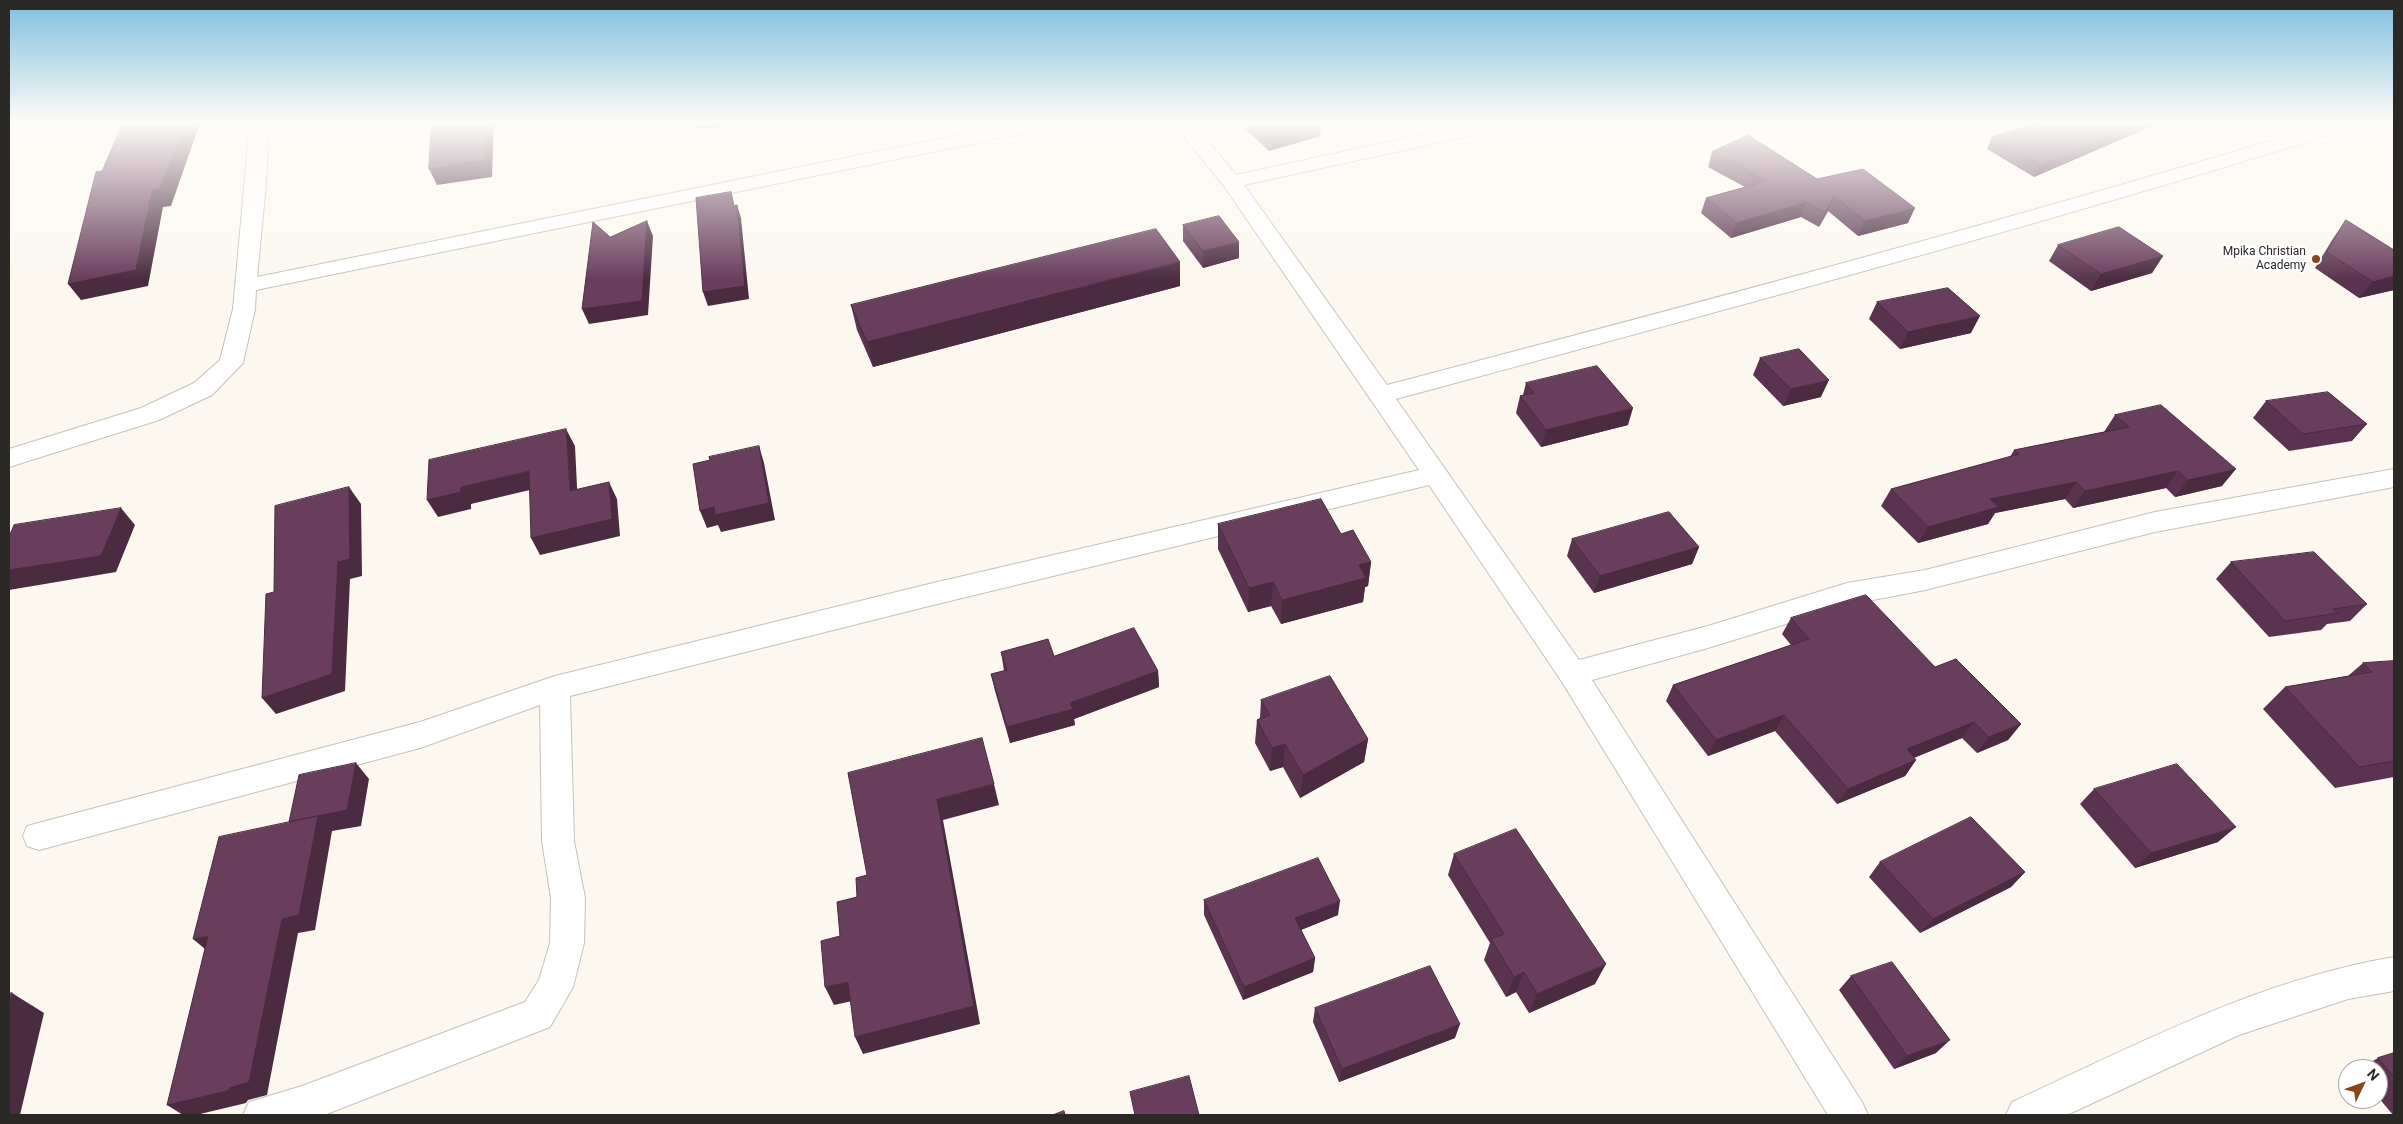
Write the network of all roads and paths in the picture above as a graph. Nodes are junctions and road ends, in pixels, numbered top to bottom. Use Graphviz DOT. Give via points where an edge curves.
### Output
graph roads {
  1 [pos="256,175"];
  2 [pos="764,175"];
  3 [pos="1226,175"];
  4 [pos="1260,175"];
  5 [pos="2178,175"];
  6 [pos="1231,182"];
  7 [pos="245,286"];
  8 [pos="1381,395"];
  9 [pos="9,458"];
  10 [pos="1434,475"];
  11 [pos="2394,478"];
  12 [pos="1572,674"];
  13 [pos="556,688"];
  14 [pos="39,836"];
  15 [pos="2394,974"];
  16 [pos="262,1115"];
  17 [pos="1849,1115"];
  18 [pos="2025,1115"];
  1 -- 7 [label="street"];
  2 -- 7 [label="street"];
  3 -- 6 [label="street"];
  4 -- 6 [label="street"];
  5 -- 8 [label="street" via="1825,276"];
  6 -- 8 [label="street"];
  7 -- 9 [label="street" via="244,309 230,363 203,389 150,414"];
  8 -- 10 [label="street"];
  10 -- 12 [label="street"];
  10 -- 13 [label="street" via="928,595"];
  11 -- 12 [label="street" via="2155,522 1925,580 1847,594 1708,638"];
  12 -- 17 [label="street"];
  13 -- 14 [label="street" via="420,736"];
  13 -- 16 [label="street" via="558,841 568,898 567,943 555,987 537,1015 302,1105"];
  15 -- 18 [label="street" via="2348,982 2233,1019"];
}
